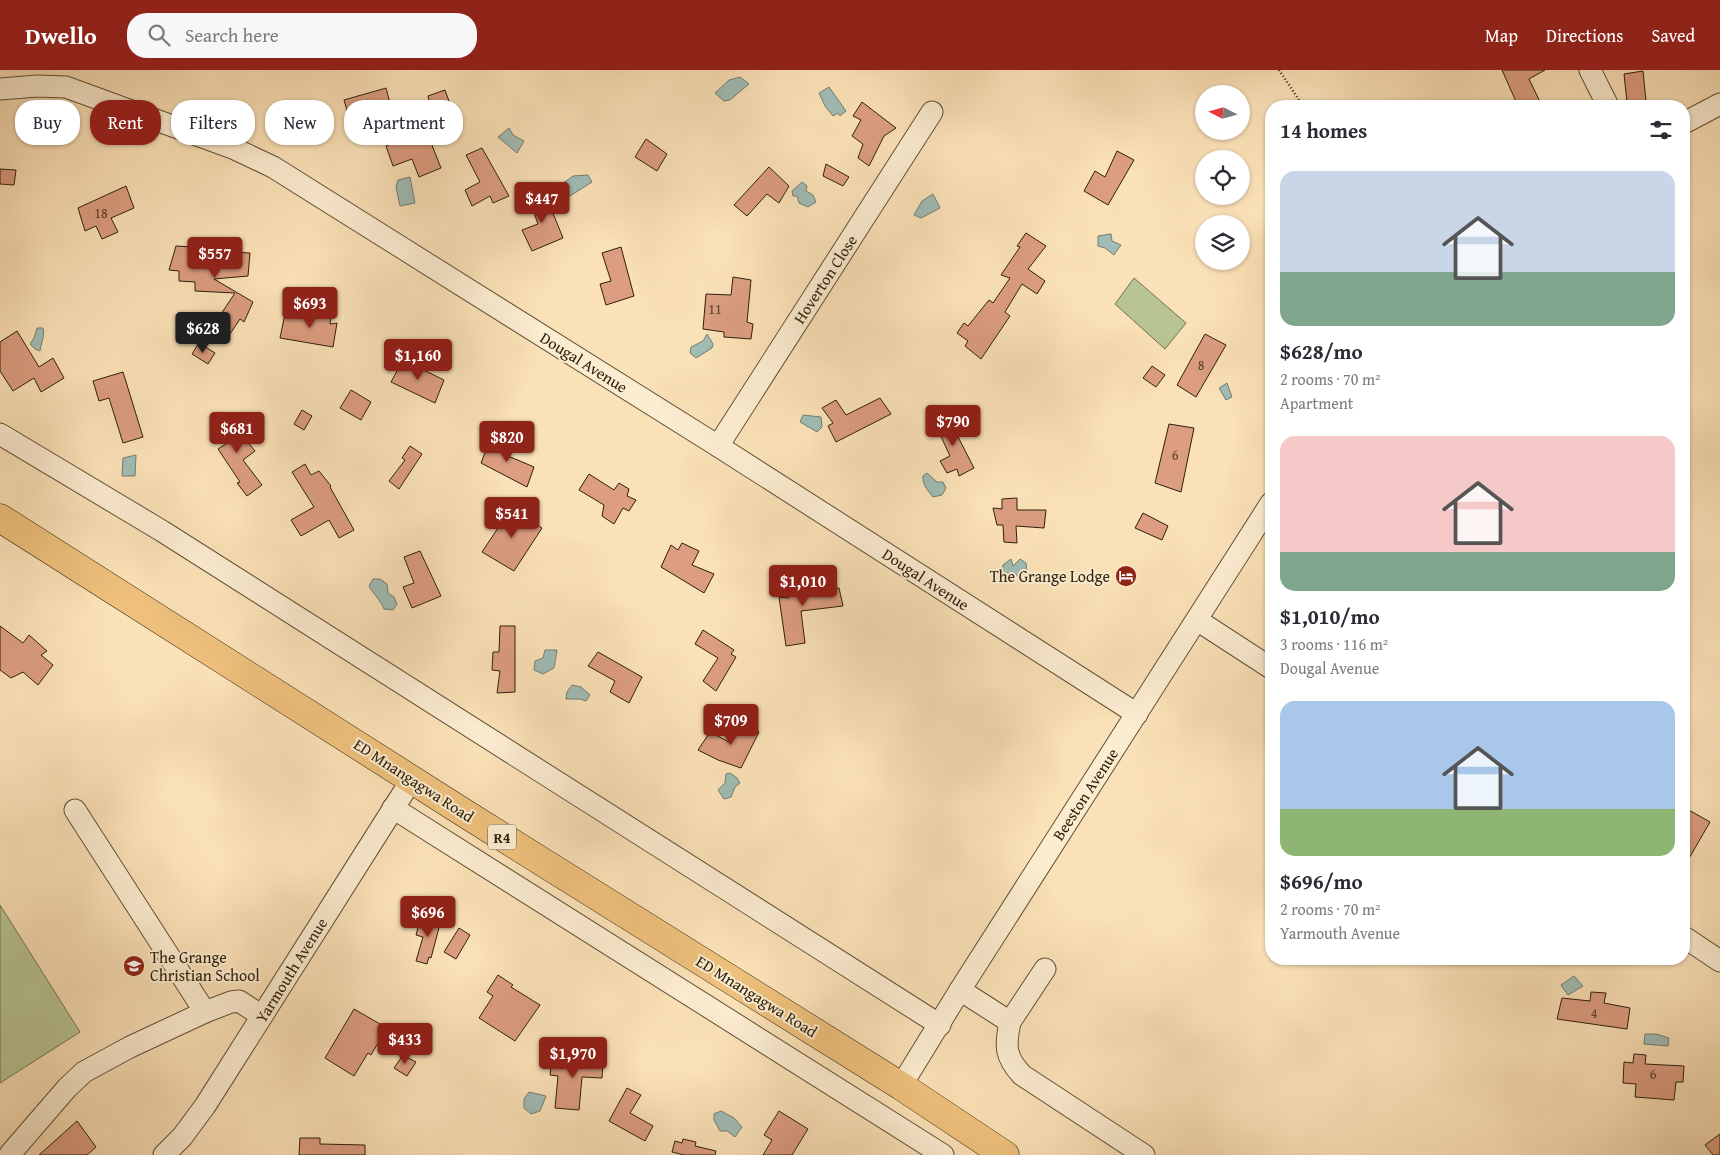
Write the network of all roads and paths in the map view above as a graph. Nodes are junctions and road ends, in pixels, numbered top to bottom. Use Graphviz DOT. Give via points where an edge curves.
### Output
graph roads {
  1 [pos="1279,70"];
  2 [pos="1590,70"];
  3 [pos="0,89"];
  4 [pos="1300,100"];
  5 [pos="1605,100"];
  6 [pos="1720,104"];
  7 [pos="932,112"];
  8 [pos="1690,120"];
  9 [pos="0,434"];
  10 [pos="718,446"];
  11 [pos="1265,512"];
  12 [pos="0,518"];
  13 [pos="1197,620"];
  14 [pos="1265,664"];
  15 [pos="1137,714"];
  16 [pos="412,779"];
  17 [pos="392,808"];
  18 [pos="75,810"];
  19 [pos="1690,941"];
  20 [pos="1720,960"];
  21 [pos="1045,969"];
  22 [pos="960,990"];
  23 [pos="205,1012"];
  24 [pos="262,1016"];
  25 [pos="1010,1022"];
  26 [pos="940,1025"];
  27 [pos="901,1086"];
  28 [pos="10,1154"];
  29 [pos="164,1155"];
  30 [pos="943,1155"];
  31 [pos="1005,1155"];
  32 [pos="1144,1155"];
  1 -- 4 [label="path"];
  2 -- 5 [label="street"];
  3 -- 10 [label="street, Dougal Avenue" via="66,87 235,149 273,167"];
  6 -- 8 [label="street"];
  7 -- 10 [label="street, Hoverton Close"];
  9 -- 26 [label="street" via="170,536"];
  10 -- 15 [label="street, Dougal Avenue"];
  11 -- 13 [label="street, Beeston Avenue"];
  12 -- 16 [label="highway, ED Mnangagwa Road / R4"];
  13 -- 14 [label="street"];
  13 -- 15 [label="street, Beeston Avenue"];
  15 -- 22 [label="street, Beeston Avenue"];
  16 -- 17 [label="street, Yarmouth Avenue"];
  16 -- 27 [label="highway, ED Mnangagwa Road / R4"];
  17 -- 24 [label="street, Yarmouth Avenue"];
  17 -- 30 [label="street"];
  18 -- 23 [label="street"];
  19 -- 20 [label="street"];
  21 -- 25 [label="street"];
  22 -- 25 [label="street"];
  22 -- 26 [label="street, Beeston Avenue"];
  23 -- 24 [label="street" via="239,1001"];
  23 -- 28 [label="street" via="130,1047 78,1077"];
  24 -- 29 [label="street, Yarmouth Avenue" via="205,1106"];
  25 -- 32 [label="street" via="1006,1050 1022,1076"];
  26 -- 27 [label="street, Beeston Avenue"];
  27 -- 31 [label="highway, ED Mnangagwa Road / R4"];
}
